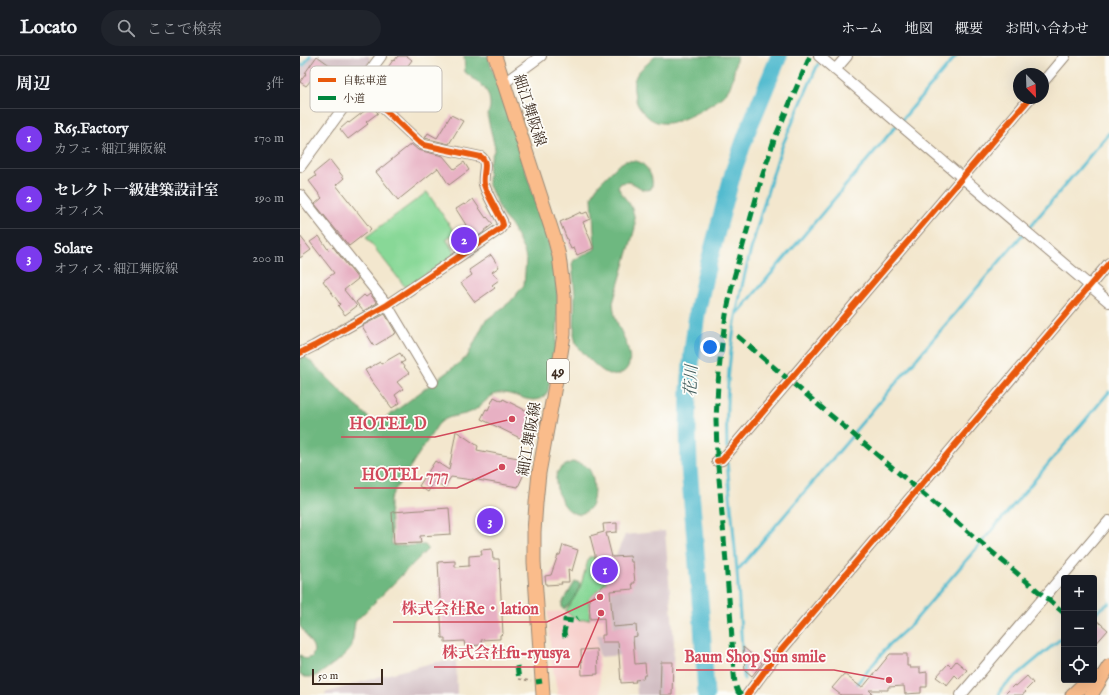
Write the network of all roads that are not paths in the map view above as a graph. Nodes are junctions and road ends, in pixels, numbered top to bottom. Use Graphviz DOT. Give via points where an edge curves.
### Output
graph roads {
  1 [pos="495,56"];
  2 [pos="541,56"];
  3 [pos="819,56"];
  4 [pos="847,56"];
  5 [pos="1065,56"];
  6 [pos="378,57"];
  7 [pos="372,66"];
  8 [pos="835,70"];
  9 [pos="1049,75"];
  10 [pos="504,83"];
  11 [pos="1025,104"];
  12 [pos="340,112"];
  13 [pos="387,112"];
  14 [pos="300,167"];
  15 [pos="962,178"];
  16 [pos="300,195"];
  17 [pos="1109,263"];
  18 [pos="1090,286"];
  19 [pos="1109,302"];
  20 [pos="388,306"];
  21 [pos="300,353"];
  22 [pos="433,382"];
  23 [pos="718,461"];
  24 [pos="1109,521"];
  25 [pos="1109,657"];
  26 [pos="1109,666"];
  27 [pos="1097,670"];
  28 [pos="1085,683"];
  29 [pos="543,695"];
  30 [pos="747,695"];
  31 [pos="961,695"];
  32 [pos="1072,695"];
  33 [pos="1091,695"];
  1 -- 10 [label="main road, 細江舞阪線 / 49"];
  2 -- 10 [label="street"];
  3 -- 8 [label="street"];
  4 -- 8 [label="street"];
  5 -- 9 [label="street"];
  6 -- 7 [label="street"];
  8 -- 15 [label="street"];
  10 -- 29 [label="main road, 細江舞阪線 / 49" via="554,237 564,295 561,353 540,466 535,518 534,562"];
  11 -- 15 [label="street"];
  12 -- 14 [label="street"];
  13 -- 20 [label="street" via="424,145 484,159 484,184 503,225"];
  15 -- 18 [label="street"];
  15 -- 23 [label="street" via="722,460"];
  16 -- 20 [label="street"];
  17 -- 18 [label="street"];
  18 -- 19 [label="street"];
  18 -- 30 [label="street" via="773,660"];
  20 -- 21 [label="street"];
  20 -- 22 [label="street"];
  24 -- 31 [label="street"];
  25 -- 27 [label="main road"];
  26 -- 33 [label="main road"];
  28 -- 32 [label="main road"];
}
